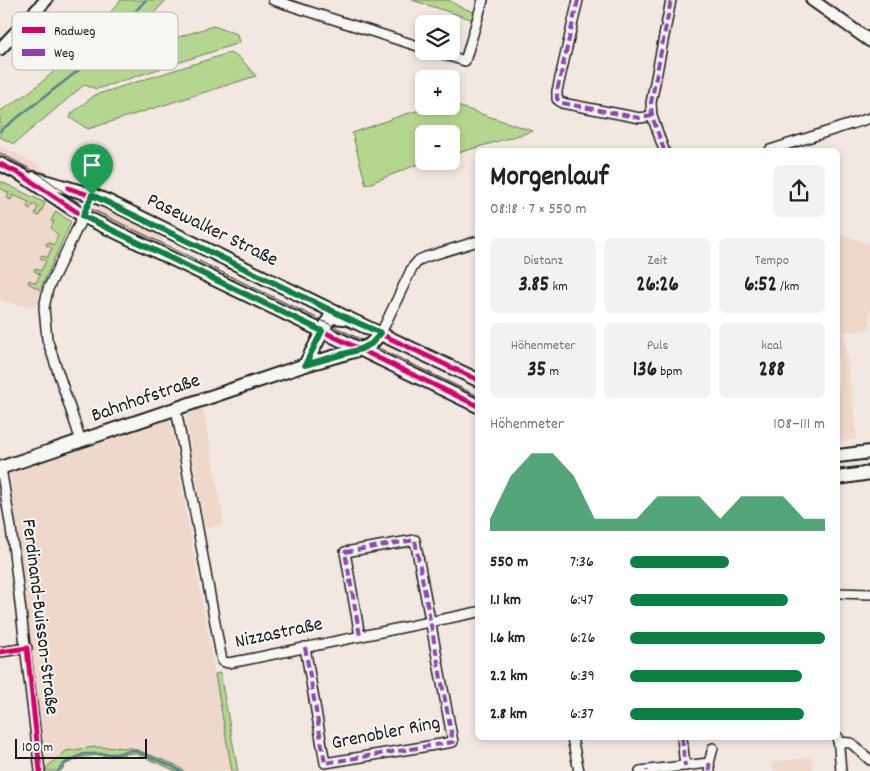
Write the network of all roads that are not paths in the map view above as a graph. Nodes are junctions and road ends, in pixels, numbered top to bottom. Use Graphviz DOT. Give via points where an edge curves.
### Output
graph roads {
  1 [pos="46,0"];
  2 [pos="274,0"];
  3 [pos="482,0"];
  4 [pos="578,0"];
  5 [pos="672,0"];
  6 [pos="812,0"];
  7 [pos="826,4"];
  8 [pos="35,12"];
  9 [pos="12,36"];
  10 [pos="870,41"];
  11 [pos="415,45"];
  12 [pos="0,49"];
  13 [pos="460,59"];
  14 [pos="652,116"];
  15 [pos="870,118"];
  16 [pos="663,148"];
  17 [pos="776,148"];
  18 [pos="0,164"];
  19 [pos="22,175"];
  20 [pos="92,195"];
  21 [pos="83,216"];
  22 [pos="475,242"];
  23 [pos="208,250"];
  24 [pos="198,270"];
  25 [pos="349,319"];
  26 [pos="322,331"];
  27 [pos="381,333"];
  28 [pos="361,349"];
  29 [pos="305,365"];
  30 [pos="475,379"];
  31 [pos="475,405"];
  32 [pos="176,409"];
  33 [pos="81,441"];
  34 [pos="870,452"];
  35 [pos="840,456"];
  36 [pos="0,468"];
  37 [pos="870,472"];
  38 [pos="840,478"];
  39 [pos="840,593"];
  40 [pos="870,594"];
  41 [pos="475,613"];
  42 [pos="430,621"];
  43 [pos="360,636"];
  44 [pos="305,647"];
  45 [pos="26,648"];
  46 [pos="0,652"];
  47 [pos="572,740"];
  48 [pos="682,740"];
  49 [pos="838,740"];
  50 [pos="840,740"];
  51 [pos="713,748"];
  52 [pos="870,760"];
  53 [pos="685,766"];
  54 [pos="709,767"];
  55 [pos="40,771"];
  56 [pos="579,771"];
  57 [pos="644,771"];
  58 [pos="841,771"];
  1 -- 8 [label="street"];
  2 -- 11 [label="street"];
  3 -- 13 [label="street" via="465,61"];
  4 -- 14 [label="street" via="557,99 562,103 640,118"];
  5 -- 14 [label="street" via="651,103"];
  6 -- 7 [label="street"];
  7 -- 10 [label="street"];
  9 -- 12 [label="street"];
  14 -- 16 [label="street"];
  15 -- 17 [label="street"];
  18 -- 19 [label="main road, Pasewalker Straße"];
  19 -- 20 [label="main road, Pasewalker Straße"];
  19 -- 21 [label="main road, Pasewalker Straße"];
  20 -- 21 [label="main road"];
  20 -- 23 [label="main road, Pasewalker Straße"];
  21 -- 24 [label="main road, Pasewalker Straße"];
  21 -- 33 [label="street" via="48,289 44,308 47,339"];
  22 -- 27 [label="street" via="420,260 412,268"];
  23 -- 24 [label="main road"];
  23 -- 25 [label="main road, Pasewalker Straße"];
  24 -- 26 [label="main road, Pasewalker Straße"];
  25 -- 26 [label="main road" via="332,317"];
  25 -- 27 [label="main road, Pasewalker Straße"];
  26 -- 28 [label="main road, Pasewalker Straße"];
  26 -- 29 [label="main road"];
  27 -- 28 [label="main road"];
  27 -- 30 [label="main road, Pasewalker Straße"];
  28 -- 29 [label="main road, Bahnhofstraße"];
  28 -- 31 [label="main road, Pasewalker Straße"];
  29 -- 32 [label="main road, Bahnhofstraße"];
  32 -- 33 [label="main road, Bahnhofstraße"];
  32 -- 44 [label="street, Nizzastraße" via="220,659 226,663"];
  33 -- 36 [label="main road, Bahnhofstraße"];
  34 -- 35 [label="main road"];
  36 -- 45 [label="street, Ferdinand-Buisson-Straße"];
  37 -- 38 [label="main road"];
  39 -- 40 [label="street"];
  41 -- 42 [label="street, Nizzastraße"];
  42 -- 43 [label="street, Nizzastraße"];
  42 -- 43 [label="street" via="416,540 345,552"];
  42 -- 44 [label="street, Grenobler Ring" via="452,742 325,763"];
  43 -- 44 [label="street, Nizzastraße"];
  45 -- 46 [label="street"];
  45 -- 55 [label="street, Ferdinand-Buisson-Straße"];
  47 -- 56 [label="street"];
  48 -- 53 [label="street"];
  49 -- 58 [label="street"];
  50 -- 52 [label="street" via="852,743"];
  51 -- 54 [label="street"];
  53 -- 54 [label="street"];
  53 -- 57 [label="street"];
}
